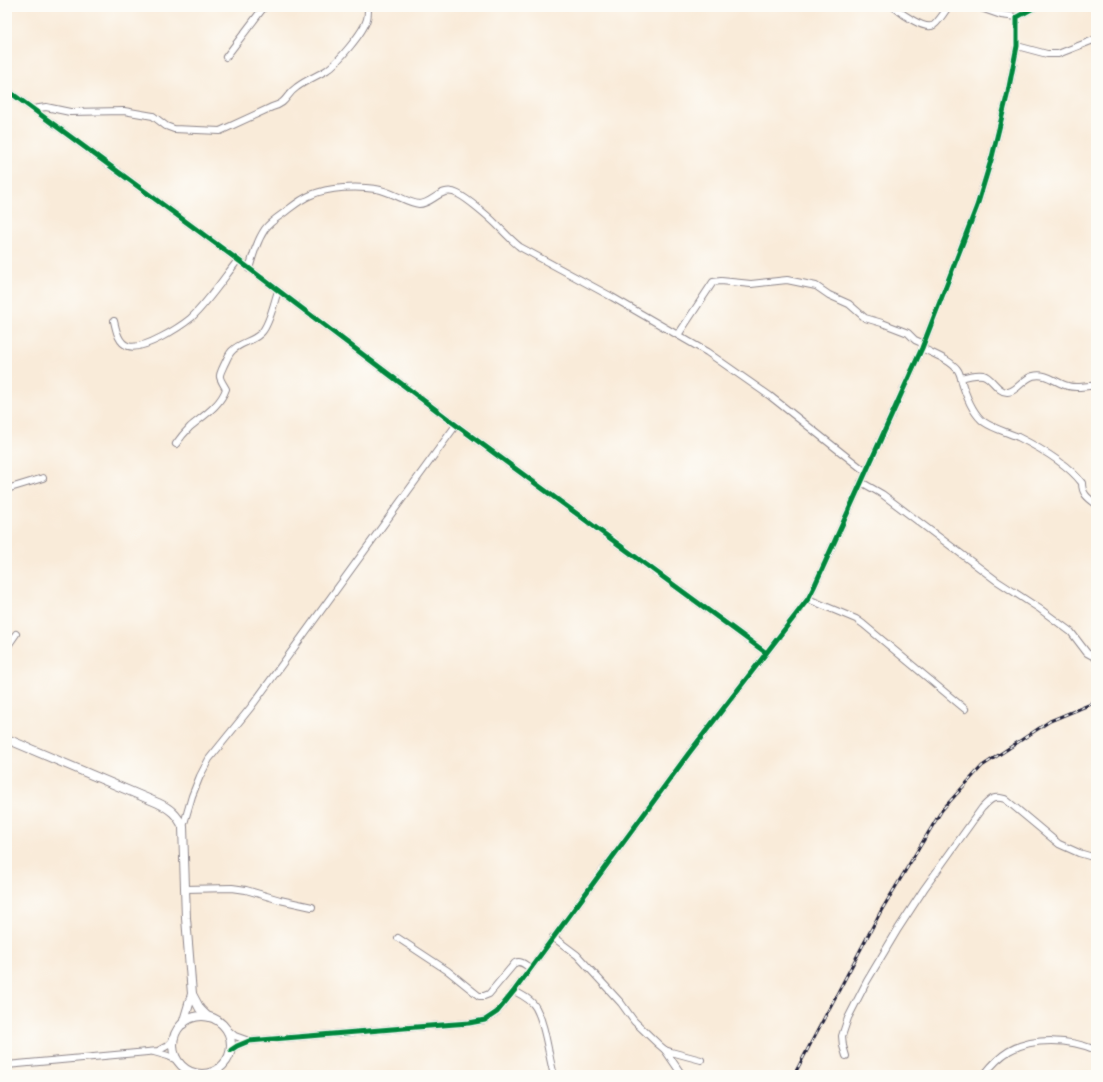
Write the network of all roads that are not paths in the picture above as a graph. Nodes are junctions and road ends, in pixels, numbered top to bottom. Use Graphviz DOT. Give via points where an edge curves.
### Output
graph roads {
  1 [pos="264,7"];
  2 [pos="368,7"];
  3 [pos="894,7"];
  4 [pos="948,7"];
  5 [pos="978,7"];
  6 [pos="1035,7"];
  7 [pos="1017,17"];
  8 [pos="1096,39"];
  9 [pos="1017,46"];
  10 [pos="226,57"];
  11 [pos="7,90"];
  12 [pos="33,109"];
  13 [pos="238,260"];
  14 [pos="249,268"];
  15 [pos="278,291"];
  16 [pos="114,320"];
  17 [pos="678,335"];
  18 [pos="923,346"];
  19 [pos="961,378"];
  20 [pos="1096,386"];
  21 [pos="456,425"];
  22 [pos="176,444"];
  23 [pos="866,472"];
  24 [pos="43,478"];
  25 [pos="861,482"];
  26 [pos="7,489"];
  27 [pos="1096,504"];
  28 [pos="808,599"];
  29 [pos="16,634"];
  30 [pos="7,647"];
  31 [pos="765,652"];
  32 [pos="1096,658"];
  33 [pos="965,708"];
  34 [pos="7,739"];
  35 [pos="184,827"];
  36 [pos="1096,858"];
  37 [pos="185,889"];
  38 [pos="312,907"];
  39 [pos="398,938"];
  40 [pos="553,938"];
  41 [pos="530,968"];
  42 [pos="514,991"];
  43 [pos="192,994"];
  44 [pos="206,1016"];
  45 [pos="183,1024"];
  46 [pos="229,1031"];
  47 [pos="173,1040"];
  48 [pos="249,1040"];
  49 [pos="232,1050"];
  50 [pos="665,1050"];
  51 [pos="1096,1050"];
  52 [pos="149,1052"];
  53 [pos="846,1056"];
  54 [pos="177,1060"];
  55 [pos="701,1060"];
  56 [pos="7,1065"];
  57 [pos="215,1073"];
  58 [pos="192,1074"];
  59 [pos="554,1075"];
  60 [pos="682,1075"];
  61 [pos="984,1075"];
  1 -- 10 [label="street"];
  2 -- 12 [label="street" via="367,20 362,30 342,56 328,69 298,86 280,105 220,131 174,129 153,116 124,111 70,112 46,106"];
  3 -- 4 [label="street" via="926,26 935,24"];
  5 -- 7 [label="street" via="1001,15"];
  6 -- 7 [label="street"];
  7 -- 9 [label="street"];
  8 -- 9 [label="street" via="1058,54 1047,54"];
  9 -- 18 [label="street" via="990,164 977,206"];
  11 -- 12 [label="street"];
  12 -- 13 [label="street"];
  13 -- 14 [label="street"];
  13 -- 16 [label="street" via="191,318 163,337 135,347 127,346 121,341"];
  14 -- 15 [label="street"];
  14 -- 17 [label="street" via="265,229 272,221 311,195 345,188 378,189 420,204 443,192 451,191 495,223 520,247"];
  15 -- 21 [label="street"];
  15 -- 22 [label="street" via="262,332 230,354 220,376 226,388 219,401 184,433"];
  17 -- 18 [label="street" via="713,282 751,284 787,280 816,286 849,304 865,318 908,333"];
  17 -- 23 [label="street" via="708,352 770,396"];
  18 -- 19 [label="street" via="951,363"];
  18 -- 23 [label="street"];
  19 -- 20 [label="street" via="984,375 1003,391 1008,392 1028,378 1039,375 1068,387"];
  19 -- 27 [label="street" via="974,412 980,419 1018,437 1058,461 1079,478 1085,495"];
  21 -- 31 [label="street"];
  21 -- 35 [label="street" via="251,706 209,759 192,796"];
  23 -- 25 [label="street"];
  24 -- 26 [label="street"];
  25 -- 28 [label="street"];
  25 -- 32 [label="street" via="882,494 996,581 1071,632 1087,653"];
  28 -- 31 [label="street"];
  28 -- 33 [label="street" via="856,619"];
  29 -- 30 [label="street"];
  31 -- 40 [label="street"];
  34 -- 35 [label="street" via="170,809 178,816"];
  35 -- 37 [label="street"];
  36 -- 53 [label="street" via="1059,844 1005,799 991,798 924,889 868,981 848,1018 842,1036"];
  37 -- 38 [label="street" via="232,888"];
  37 -- 43 [label="street"];
  39 -- 41 [label="street" via="448,971 479,996 489,994 515,963 521,962"];
  40 -- 41 [label="street"];
  40 -- 50 [label="street" via="576,955 621,1003 642,1030"];
  41 -- 42 [label="street"];
  42 -- 48 [label="street" via="497,1012 485,1020 469,1023"];
  42 -- 59 [label="street" via="531,1001 536,1008"];
  43 -- 44 [label="street"];
  43 -- 45 [label="street"];
  44 -- 45 [label="street" via="194,1017"];
  44 -- 46 [label="street" via="223,1024"];
  45 -- 47 [label="street" via="176,1031"];
  46 -- 48 [label="street" via="235,1036"];
  46 -- 49 [label="street"];
  47 -- 52 [label="street" via="158,1051"];
  47 -- 54 [label="street" via="173,1051"];
  48 -- 49 [label="street"];
  49 -- 57 [label="street" via="229,1059"];
  50 -- 55 [label="street"];
  50 -- 60 [label="street"];
  51 -- 61 [label="street" via="1077,1044 1057,1042 1026,1044 999,1058"];
  52 -- 54 [label="street"];
  52 -- 56 [label="street"];
  54 -- 58 [label="street"];
  57 -- 58 [label="street"];
}
